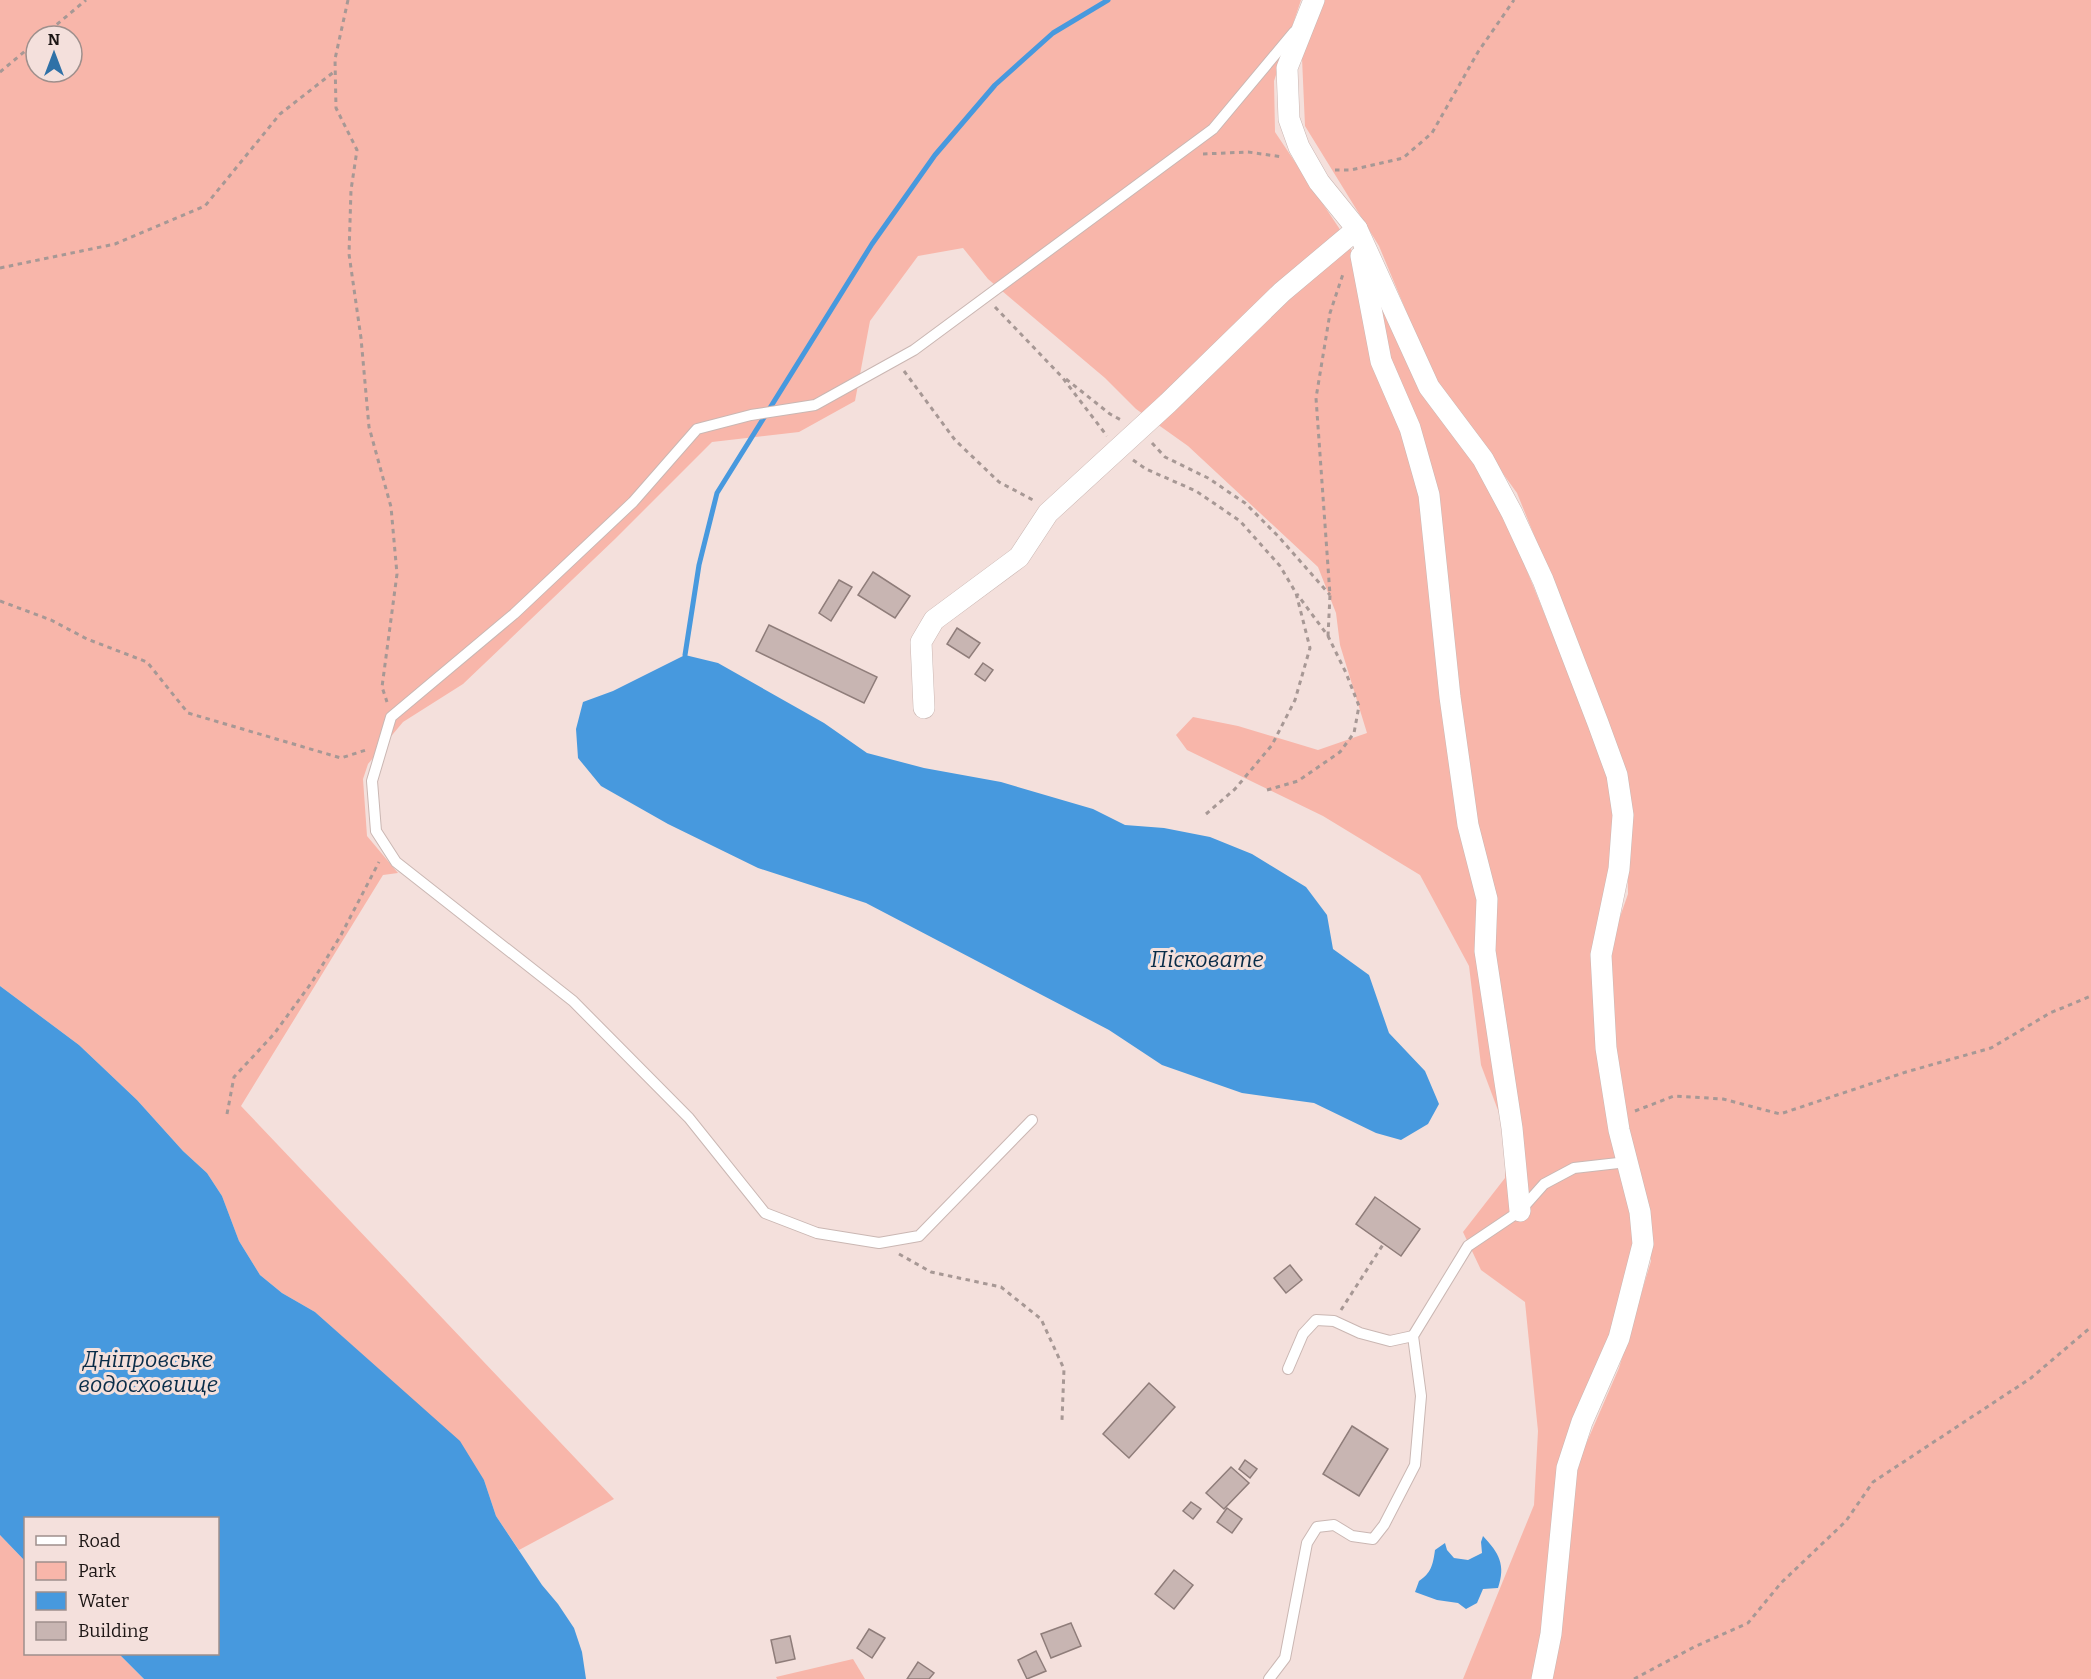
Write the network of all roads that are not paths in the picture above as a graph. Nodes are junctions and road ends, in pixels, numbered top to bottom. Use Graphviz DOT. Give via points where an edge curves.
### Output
graph roads {
  1 [pos="1311,8"];
  2 [pos="1357,229"];
  3 [pos="924,708"];
  4 [pos="1032,1120"];
  5 [pos="1627,1162"];
  6 [pos="1520,1211"];
  7 [pos="1413,1336"];
  8 [pos="1288,1369"];
  9 [pos="1269,1679"];
  10 [pos="1542,1679"];
  1 -- 2 [label="street" via="1287,68 1289,119 1299,147 1319,182"];
  1 -- 4 [label="lane" via="1214,129 914,350 814,405 697,429 633,502 514,615 391,717 372,781 376,831 396,862 573,1001 689,1118 765,1213 817,1233 879,1243 919,1236"];
  2 -- 3 [label="street" via="1282,292 1048,513 1019,557 933,620 921,642"];
  2 -- 5 [label="street" via="1429,387 1483,459 1512,513 1543,580 1617,775 1623,815 1620,870 1601,955 1606,1047"];
  2 -- 6 [label="street" via="1381,361 1410,428 1429,495 1468,825 1487,899 1485,951 1512,1128"];
  5 -- 6 [label="lane" via="1574,1168 1544,1184"];
  5 -- 10 [label="street" via="1640,1212 1643,1244 1620,1338 1582,1422 1567,1468 1551,1634"];
  6 -- 7 [label="lane" via="1468,1246"];
  7 -- 8 [label="lane" via="1390,1341 1334,1321 1316,1320 1303,1334"];
  7 -- 9 [label="lane" via="1420,1396 1415,1465 1373,1539 1352,1536 1334,1525 1317,1527 1307,1544 1285,1658"];
}
